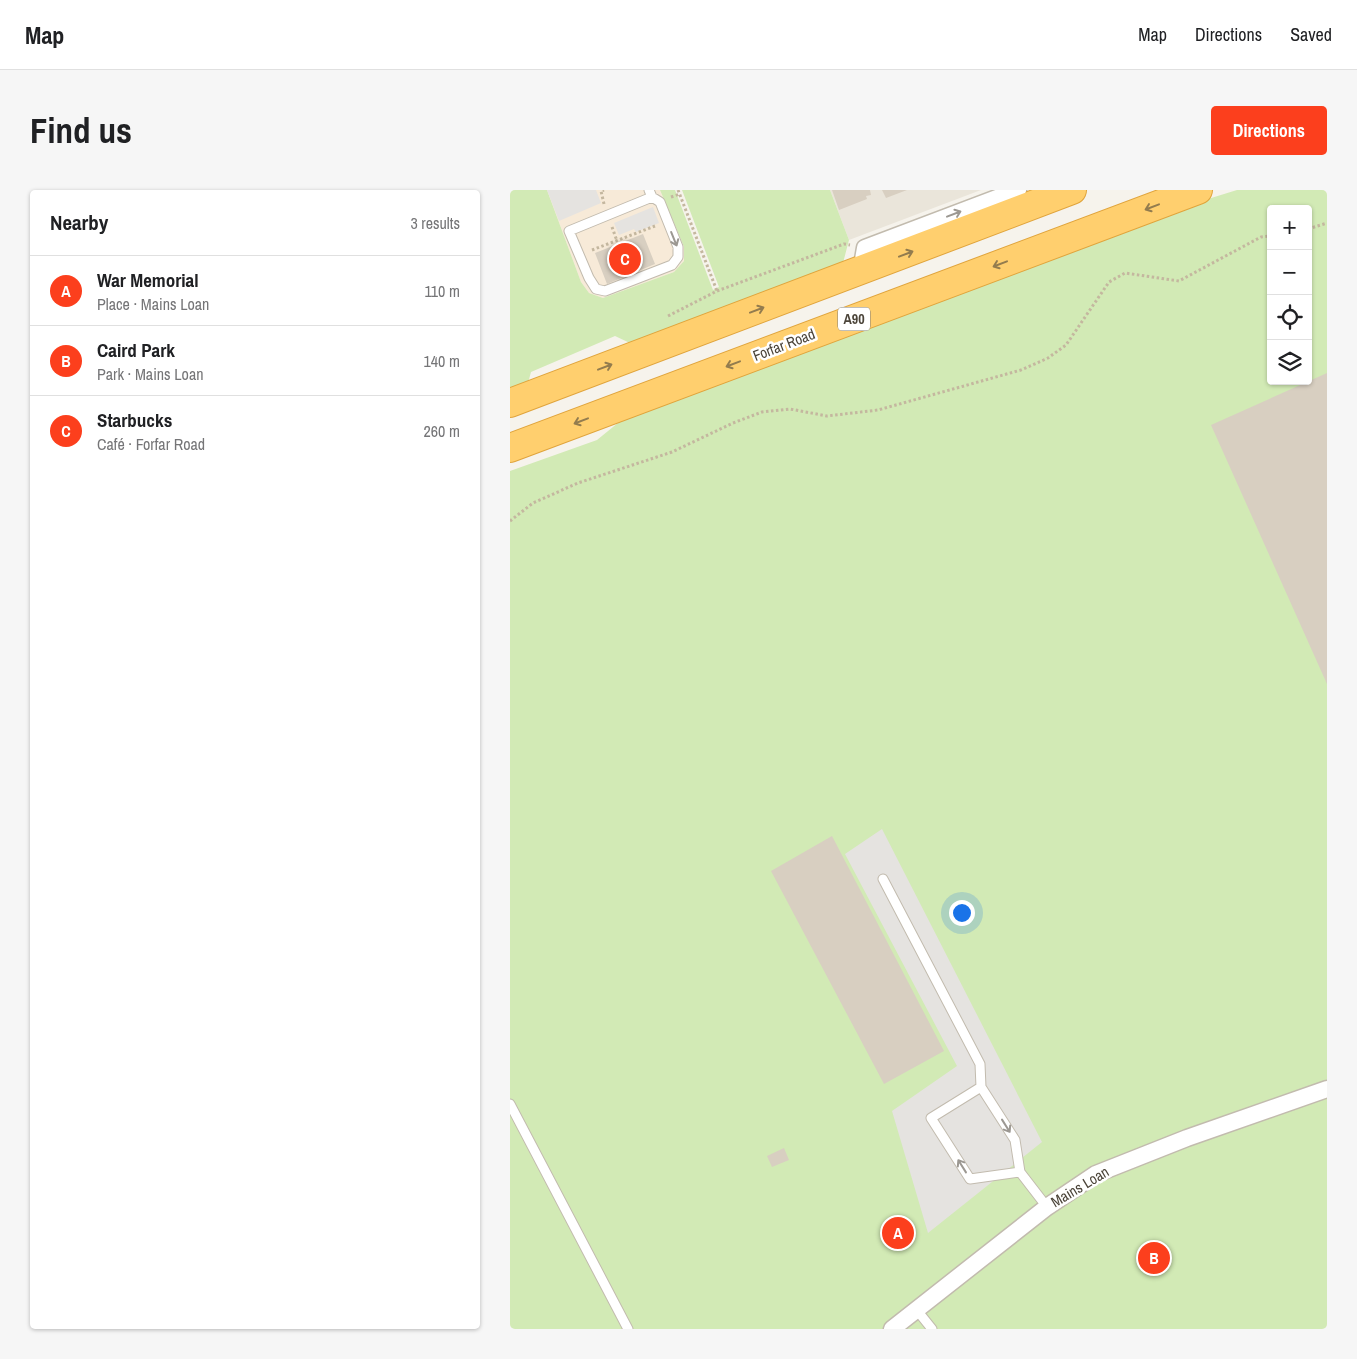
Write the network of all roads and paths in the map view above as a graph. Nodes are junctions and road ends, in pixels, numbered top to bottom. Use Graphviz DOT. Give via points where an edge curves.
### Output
graph roads {
  1 [pos="1018,190"];
  2 [pos="1072,190"];
  3 [pos="1198,190"];
  4 [pos="679,192"];
  5 [pos="654,196"];
  6 [pos="1327,223"];
  7 [pos="585,225"];
  8 [pos="1312,228"];
  9 [pos="1267,237"];
  10 [pos="863,260"];
  11 [pos="717,291"];
  12 [pos="665,318"];
  13 [pos="510,403"];
  14 [pos="510,448"];
  15 [pos="510,521"];
  16 [pos="883,879"];
  17 [pos="981,1087"];
  18 [pos="1327,1089"];
  19 [pos="510,1104"];
  20 [pos="1020,1172"];
  21 [pos="1047,1207"];
  22 [pos="916,1309"];
  23 [pos="628,1329"];
  24 [pos="892,1329"];
  25 [pos="932,1329"];
  10 -- 1 [label="street, one-way"];
  10 -- 2 [label="highway, one-way"];
  3 -- 14 [label="highway, Forfar Road / A90, one-way"];
  4 -- 5 [label="path"];
  4 -- 11 [label="path"];
  5 -- 7 [label="lane"];
  5 -- 7 [label="path" via="661,224 593,251"];
  5 -- 7 [label="lane, one-way" via="678,247 678,257 672,265 605,291 596,288 569,231"];
  6 -- 8 [label="path"];
  9 -- 15 [label="path" via="1179,282 1125,274 1109,282 1066,344 1048,358 1020,370 878,410 827,416 790,409 762,412 672,452 578,483 533,503"];
  10 -- 11 [label="path" via="844,244"];
  13 -- 10 [label="highway, one-way"];
  11 -- 12 [label="path"];
  16 -- 17 [label="lane" via="980,1064"];
  17 -- 20 [label="lane, one-way" via="1015,1140"];
  20 -- 17 [label="lane, one-way" via="970,1180 931,1118"];
  18 -- 21 [label="street, Mains Loan" via="1096,1174"];
  19 -- 23 [label="lane"];
  20 -- 21 [label="lane"];
  21 -- 22 [label="street, Mains Loan"];
  22 -- 24 [label="street, Mains Loan"];
  22 -- 25 [label="lane"];
}
